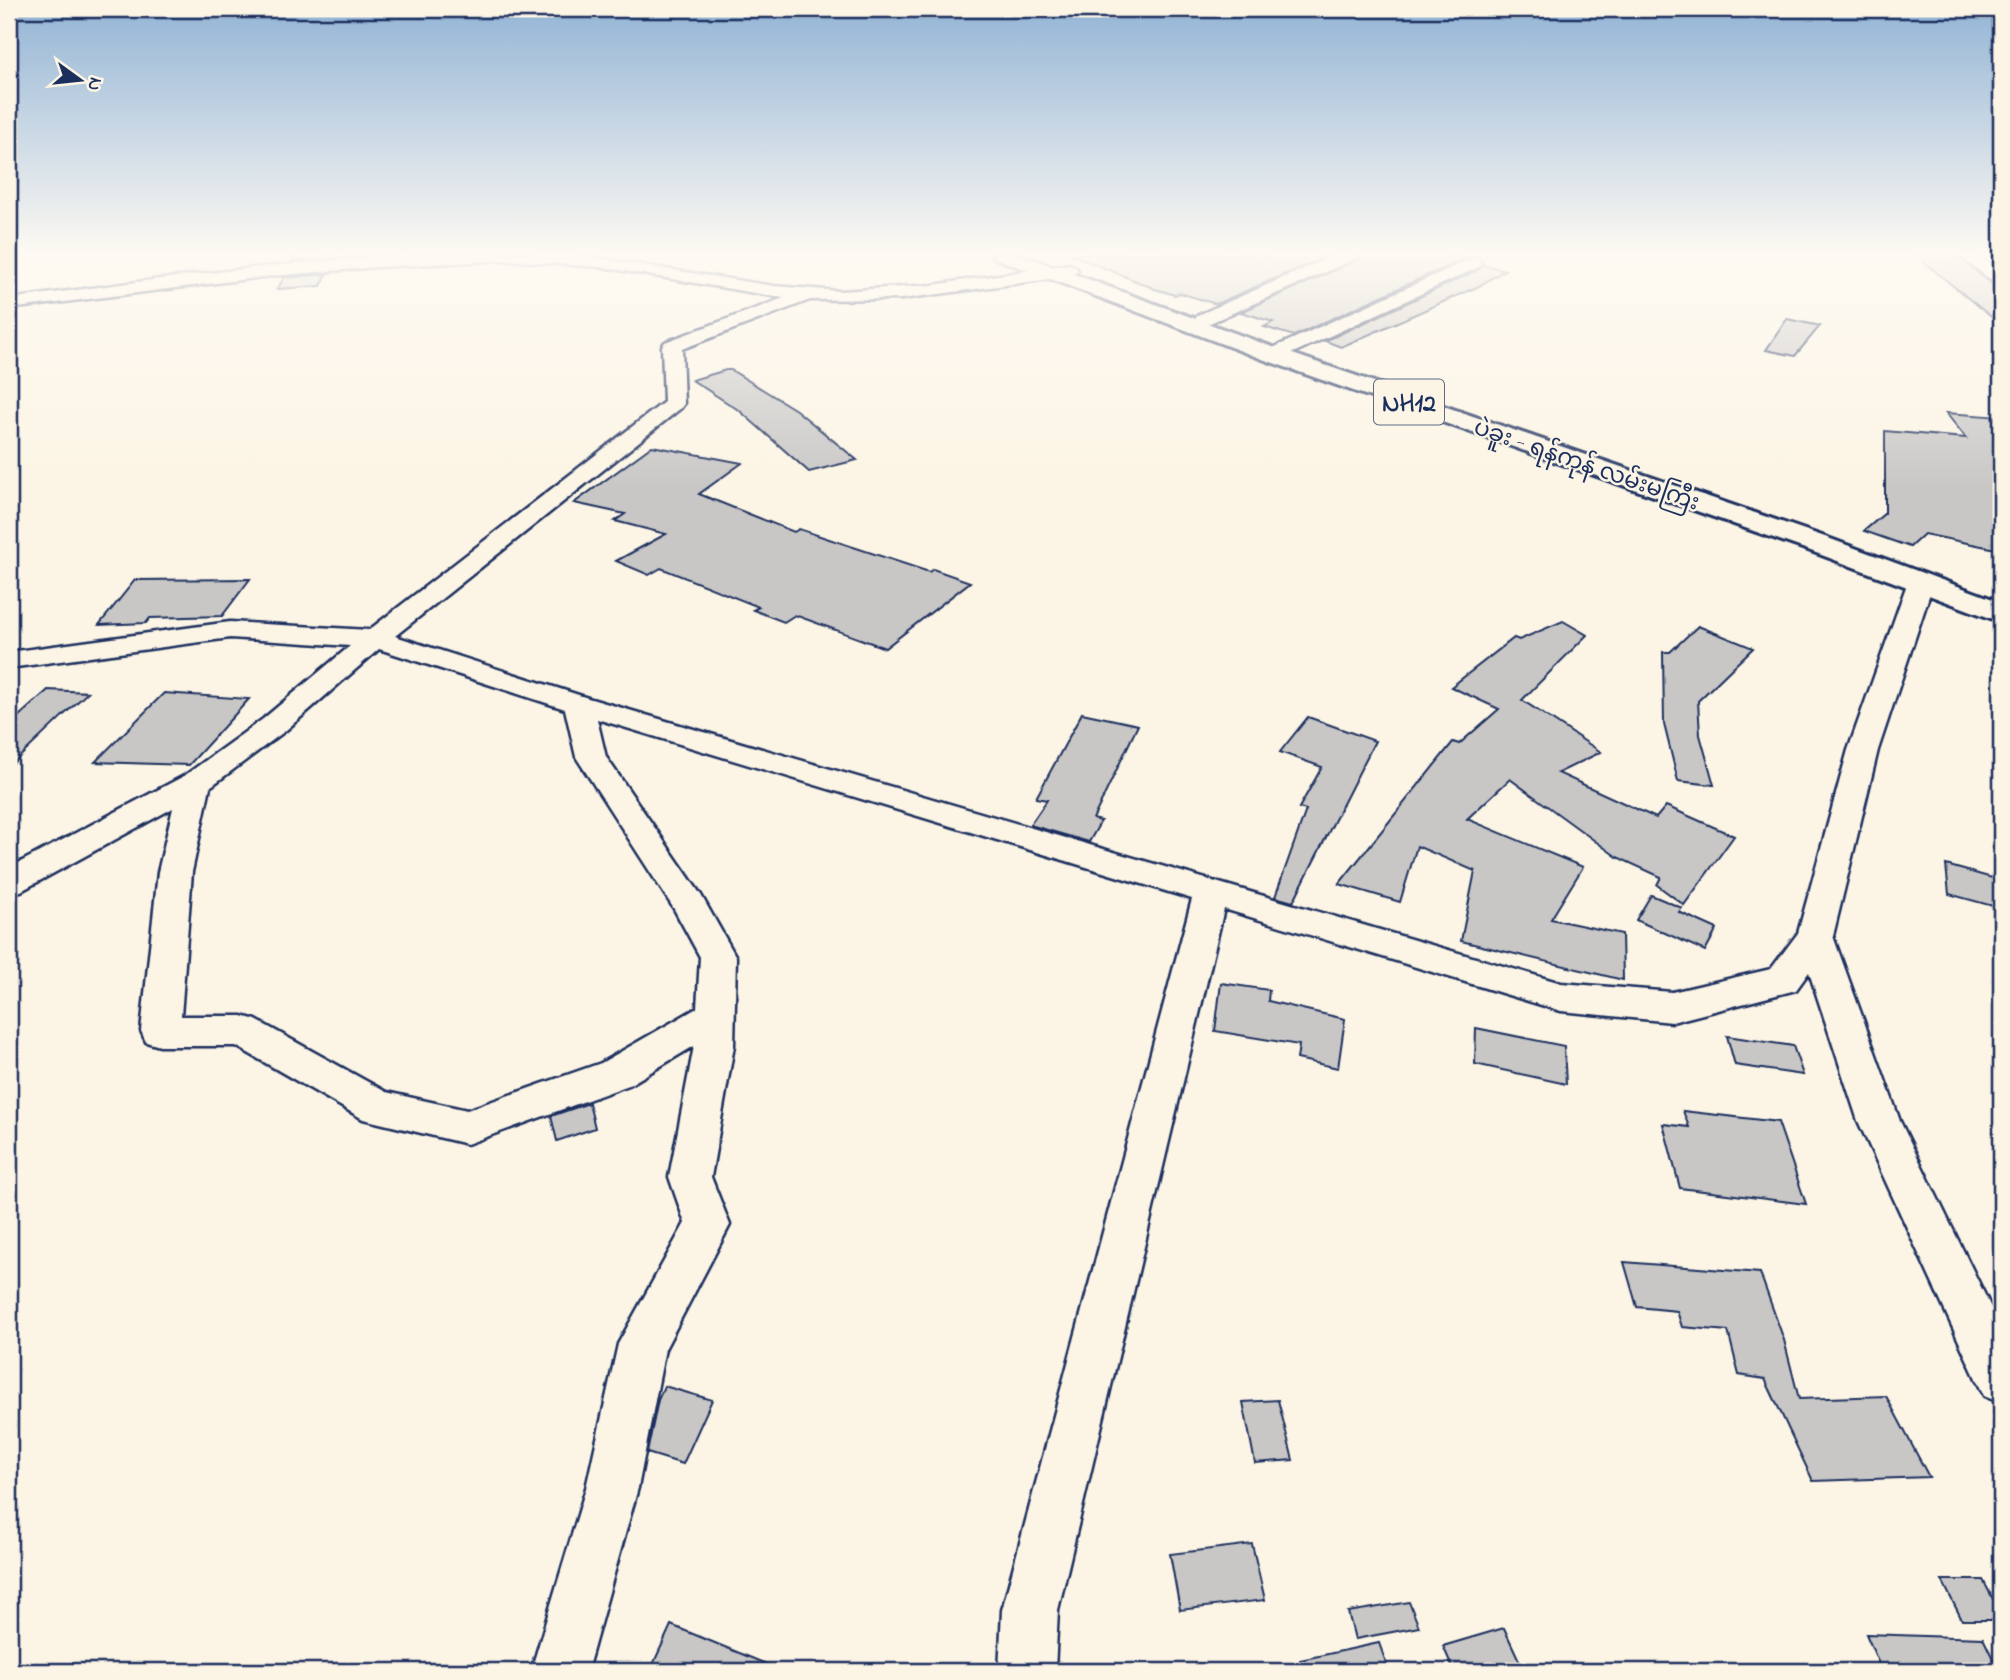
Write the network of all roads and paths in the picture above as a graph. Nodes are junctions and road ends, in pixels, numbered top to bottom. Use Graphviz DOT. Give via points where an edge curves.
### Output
graph roads {
  1 [pos="708,332"];
  2 [pos="1230,332"];
  3 [pos="1236,332"];
  4 [pos="1321,332"];
  5 [pos="1281,351"];
  6 [pos="1921,582"];
  7 [pos="2001,613"];
  8 [pos="375,639"];
  9 [pos="9,660"];
  10 [pos="579,704"];
  11 [pos="195,783"];
  12 [pos="9,883"];
  13 [pos="1211,892"];
  14 [pos="1815,936"];
  15 [pos="716,1015"];
  16 [pos="2001,1379"];
  17 [pos="559,1671"];
  18 [pos="1027,1671"];
  1 -- 8 [label="street" via="672,346 674,404"];
  2 -- 5 [label="highway, ပဲခူး - ရန်ကုန် လမ်းမကြီး / NH12"];
  3 -- 5 [label="highway, ပဲခူး - ရန်ကုန် လမ်းမကြီး / NH12"];
  4 -- 5 [label="street"];
  5 -- 6 [label="highway, ပဲခူး - ရန်ကုန် လမ်းမကြီး / NH12"];
  6 -- 7 [label="highway, ပဲခူး - ရန်ကုန် လမ်းမကြီး / NH12"];
  6 -- 14 [label="street" via="1863,750"];
  8 -- 9 [label="street" via="230,631"];
  8 -- 10 [label="street"];
  8 -- 11 [label="street" via="274,725"];
  10 -- 13 [label="street"];
  10 -- 15 [label="street" via="592,757 689,904 718,957"];
  11 -- 12 [label="street"];
  11 -- 15 [label="street" via="175,872 160,1031 242,1031 377,1107 467,1127 614,1074"];
  13 -- 14 [label="street" via="1561,996 1672,1007 1783,980"];
  13 -- 18 [label="street" via="1030,1610"];
  14 -- 16 [label="street" via="1879,1121"];
  15 -- 17 [label="street" via="690,1177 708,1225 642,1344 612,1488"];
}
